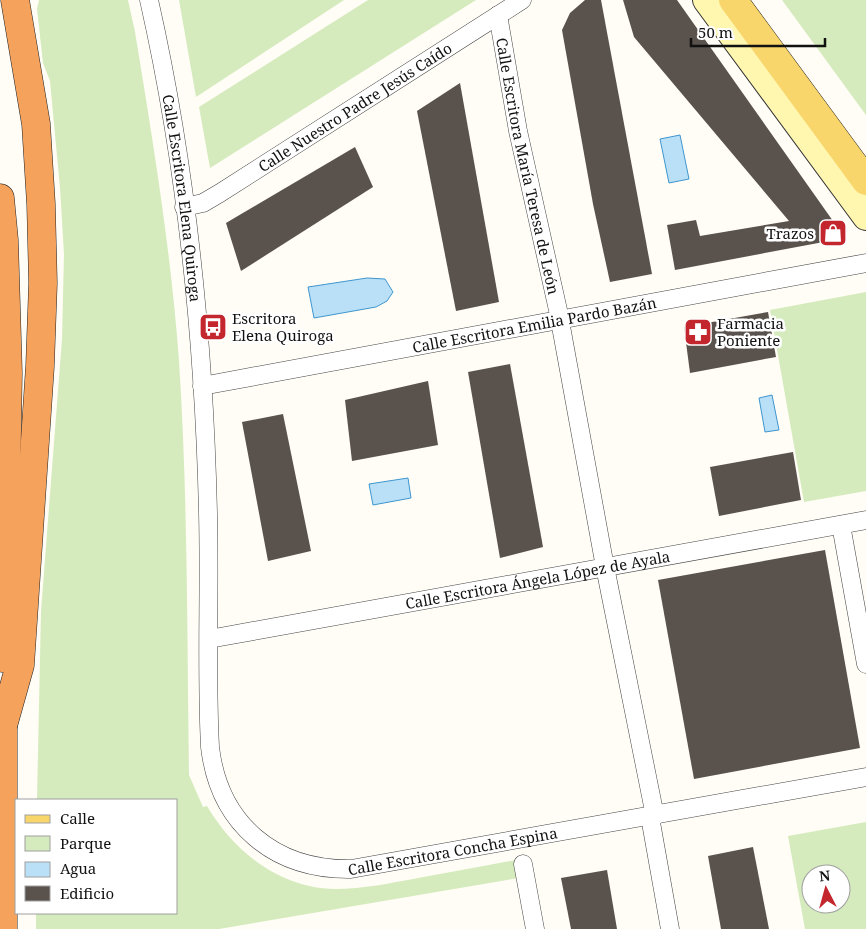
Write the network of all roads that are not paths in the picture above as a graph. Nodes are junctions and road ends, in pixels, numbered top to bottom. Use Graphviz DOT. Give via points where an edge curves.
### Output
graph roads {
  1 [pos="16,0"];
  2 [pos="149,0"];
  3 [pos="522,0"];
  4 [pos="706,0"];
  5 [pos="733,0"];
  6 [pos="752,0"];
  7 [pos="498,15"];
  8 [pos="866,152"];
  9 [pos="866,181"];
  10 [pos="0,198"];
  11 [pos="184,207"];
  12 [pos="866,218"];
  13 [pos="866,263"];
  14 [pos="560,320"];
  15 [pos="202,386"];
  16 [pos="866,520"];
  17 [pos="841,525"];
  18 [pos="605,567"];
  19 [pos="209,639"];
  20 [pos="866,664"];
  21 [pos="2,729"];
  22 [pos="866,777"];
  23 [pos="653,816"];
  24 [pos="523,864"];
  25 [pos="4,885"];
  26 [pos="3,929"];
  27 [pos="13,929"];
  28 [pos="535,929"];
  29 [pos="670,929"];
  1 -- 21 [label="highway" via="36,124 43,283 20,665"];
  2 -- 11 [label="street, Calle Escritora Elena Quiroga" via="166,82"];
  3 -- 7 [label="street, Calle Nuestro Padre Jesús Caído"];
  4 -- 12 [label="street"];
  5 -- 9 [label="main road"];
  6 -- 8 [label="main road"];
  7 -- 11 [label="street, Calle Nuestro Padre Jesús Caído" via="220,193 203,203"];
  7 -- 14 [label="street, Calle Escritora María Teresa de León" via="518,130"];
  10 -- 21 [label="highway" via="8,373"];
  11 -- 15 [label="street, Calle Escritora Elena Quiroga"];
  13 -- 14 [label="street, Calle Escritora Emilia Pardo Bazán"];
  14 -- 15 [label="street, Calle Escritora Emilia Pardo Bazán"];
  14 -- 18 [label="street, Calle Escritora María Teresa de León"];
  15 -- 19 [label="street, Calle Escritora Elena Quiroga"];
  16 -- 17 [label="street, Calle Escritora Ángela López de Ayala"];
  17 -- 18 [label="street, Calle Escritora Ángela López de Ayala"];
  17 -- 20 [label="street"];
  18 -- 19 [label="street, Calle Escritora Ángela López de Ayala"];
  18 -- 23 [label="street, Calle Escritora María Teresa de León"];
  19 -- 23 [label="street, Calle Escritora Concha Espina" via="210,747 218,783 234,816 245,828 270,849 305,865 351,869"];
  21 -- 25 [label="highway"];
  22 -- 23 [label="street, Calle Escritora Concha Espina"];
  23 -- 29 [label="street, Calle Escritora María Teresa de León"];
  24 -- 28 [label="street"];
  25 -- 26 [label="highway"];
  25 -- 27 [label="highway"];
}
